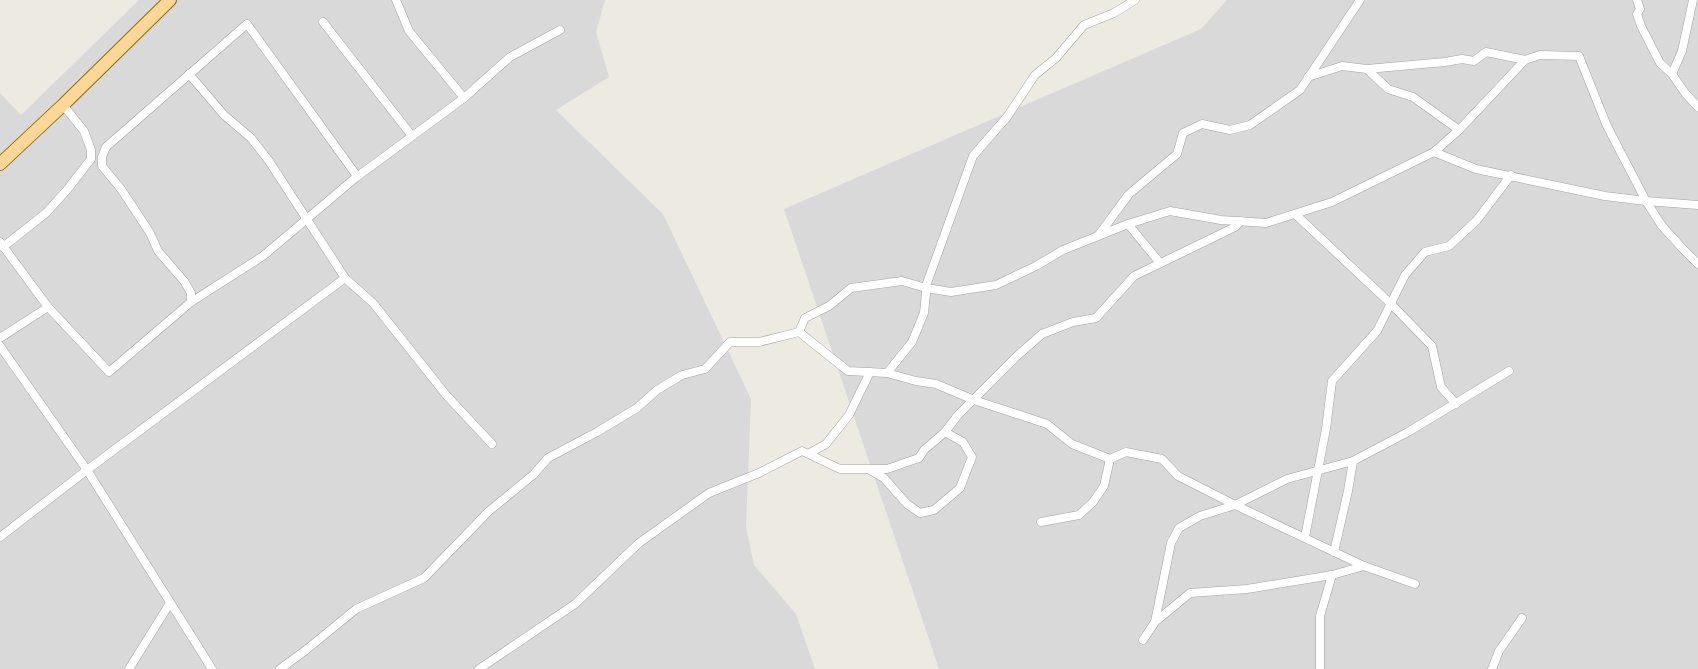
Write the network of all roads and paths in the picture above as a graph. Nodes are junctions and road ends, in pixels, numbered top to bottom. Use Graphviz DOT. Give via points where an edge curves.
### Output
graph roads {
  1 [pos="170,0"];
  2 [pos="396,0"];
  3 [pos="1135,0"];
  4 [pos="1360,0"];
  5 [pos="1637,0"];
  6 [pos="1693,0"];
  7 [pos="323,22"];
  8 [pos="560,30"];
  9 [pos="1525,60"];
  10 [pos="1367,70"];
  11 [pos="189,74"];
  12 [pos="1672,74"];
  13 [pos="1308,77"];
  14 [pos="464,98"];
  15 [pos="63,105"];
  16 [pos="1698,107"];
  17 [pos="1459,130"];
  18 [pos="412,136"];
  19 [pos="91,150"];
  20 [pos="1434,152"];
  21 [pos="102,157"];
  22 [pos="0,164"];
  23 [pos="1511,175"];
  24 [pos="358,176"];
  25 [pos="1646,201"];
  26 [pos="1698,205"];
  27 [pos="1295,214"];
  28 [pos="307,218"];
  29 [pos="1241,222"];
  30 [pos="1128,224"];
  31 [pos="1098,236"];
  32 [pos="2,245"];
  33 [pos="1160,263"];
  34 [pos="1698,264"];
  35 [pos="345,278"];
  36 [pos="926,288"];
  37 [pos="191,302"];
  38 [pos="1390,303"];
  39 [pos="48,307"];
  40 [pos="798,332"];
  41 [pos="0,338"];
  42 [pos="0,346"];
  43 [pos="1509,371"];
  44 [pos="870,372"];
  45 [pos="887,373"];
  46 [pos="974,400"];
  47 [pos="1456,404"];
  48 [pos="945,432"];
  49 [pos="492,444"];
  50 [pos="810,453"];
  51 [pos="1110,459"];
  52 [pos="1353,461"];
  53 [pos="868,468"];
  54 [pos="87,470"];
  55 [pos="1318,471"];
  56 [pos="1235,504"];
  57 [pos="1041,522"];
  58 [pos="0,537"];
  59 [pos="1304,537"];
  60 [pos="1334,552"];
  61 [pos="1364,566"];
  62 [pos="1332,575"];
  63 [pos="1415,584"];
  64 [pos="170,603"];
  65 [pos="1522,618"];
  66 [pos="1155,622"];
  67 [pos="1143,640"];
  68 [pos="128,669"];
  69 [pos="212,669"];
  70 [pos="280,669"];
  71 [pos="479,669"];
  72 [pos="1320,669"];
  73 [pos="1492,669"];
  1 -- 15 [label="main road"];
  2 -- 14 [label="street" via="409,31"];
  3 -- 36 [label="street" via="1084,25 1056,58 1035,75 1007,117 973,156"];
  4 -- 13 [label="street"];
  5 -- 12 [label="street" via="1641,26 1660,63"];
  6 -- 12 [label="street" via="1682,51"];
  7 -- 18 [label="street"];
  8 -- 14 [label="street" via="510,57"];
  9 -- 10 [label="street" via="1486,52 1474,61 1462,59"];
  9 -- 17 [label="street"];
  9 -- 25 [label="street" via="1540,55 1579,56 1607,126"];
  10 -- 13 [label="street" via="1342,66"];
  10 -- 17 [label="street" via="1388,89 1413,97"];
  11 -- 21 [label="street" via="106,147"];
  11 -- 24 [label="street" via="246,24"];
  11 -- 28 [label="street" via="224,115 251,138"];
  12 -- 16 [label="street"];
  13 -- 31 [label="street" via="1300,90 1250,125 1230,130 1202,124 1183,133 1177,154 1129,194"];
  14 -- 18 [label="street"];
  15 -- 19 [label="street" via="84,131"];
  15 -- 22 [label="main road"];
  17 -- 20 [label="street"];
  18 -- 24 [label="street"];
  19 -- 21 [label="street"];
  19 -- 32 [label="street" via="91,159 46,213"];
  20 -- 23 [label="street" via="1476,169"];
  20 -- 27 [label="street" via="1332,202"];
  21 -- 37 [label="street" via="102,166 150,233 158,251 192,293"];
  23 -- 25 [label="street" via="1605,196"];
  23 -- 38 [label="street" via="1477,220 1449,246 1425,252 1405,275"];
  24 -- 28 [label="street"];
  25 -- 26 [label="street"];
  25 -- 34 [label="street" via="1662,226"];
  27 -- 29 [label="street" via="1266,223"];
  27 -- 38 [label="street"];
  28 -- 35 [label="street"];
  28 -- 37 [label="street" via="263,256"];
  29 -- 30 [label="street" via="1170,211"];
  29 -- 33 [label="street"];
  30 -- 31 [label="street"];
  30 -- 33 [label="street"];
  31 -- 36 [label="street" via="1063,250 996,285 951,292"];
  32 -- 39 [label="street"];
  33 -- 46 [label="street" via="1134,276 1096,318 1073,322 1042,334"];
  35 -- 49 [label="street" via="373,303 447,396"];
  35 -- 54 [label="street"];
  36 -- 40 [label="street" via="902,281 851,288 829,306 805,318"];
  36 -- 45 [label="street" via="924,313 912,342"];
  37 -- 39 [label="street" via="109,372"];
  38 -- 47 [label="street" via="1432,346 1441,387"];
  38 -- 55 [label="street" via="1377,331 1332,381"];
  39 -- 41 [label="street"];
  40 -- 44 [label="street" via="848,371"];
  40 -- 70 [label="street" via="759,342 730,342 705,369 682,375 657,390 637,408 548,458 533,475 489,511 424,578 356,609"];
  42 -- 54 [label="street"];
  43 -- 47 [label="street"];
  44 -- 45 [label="street"];
  44 -- 50 [label="street" via="849,415 826,444"];
  45 -- 46 [label="street" via="936,384"];
  46 -- 48 [label="street"];
  46 -- 51 [label="street" via="1047,424 1072,444"];
  47 -- 52 [label="street"];
  48 -- 53 [label="street" via="919,458 887,469"];
  48 -- 53 [label="street" via="964,442 972,458 960,488 934,510 920,513 907,504 884,478"];
  50 -- 53 [label="street" via="840,469"];
  50 -- 71 [label="street" via="802,451 759,473 708,493 639,543 575,604"];
  51 -- 56 [label="street" via="1126,452 1162,458 1178,476"];
  51 -- 57 [label="street" via="1104,486 1079,516"];
  52 -- 55 [label="street"];
  52 -- 60 [label="street"];
  54 -- 58 [label="street"];
  54 -- 64 [label="street"];
  55 -- 56 [label="street" via="1287,479"];
  55 -- 59 [label="street"];
  56 -- 59 [label="street"];
  56 -- 66 [label="street" via="1200,516 1179,528 1172,543"];
  59 -- 60 [label="street"];
  60 -- 61 [label="street"];
  61 -- 62 [label="street"];
  61 -- 63 [label="street"];
  62 -- 66 [label="street" via="1247,589 1190,593"];
  62 -- 72 [label="street" via="1320,616"];
  64 -- 68 [label="street"];
  64 -- 69 [label="street"];
  65 -- 73 [label="street" via="1499,651"];
  66 -- 67 [label="street"];
}
